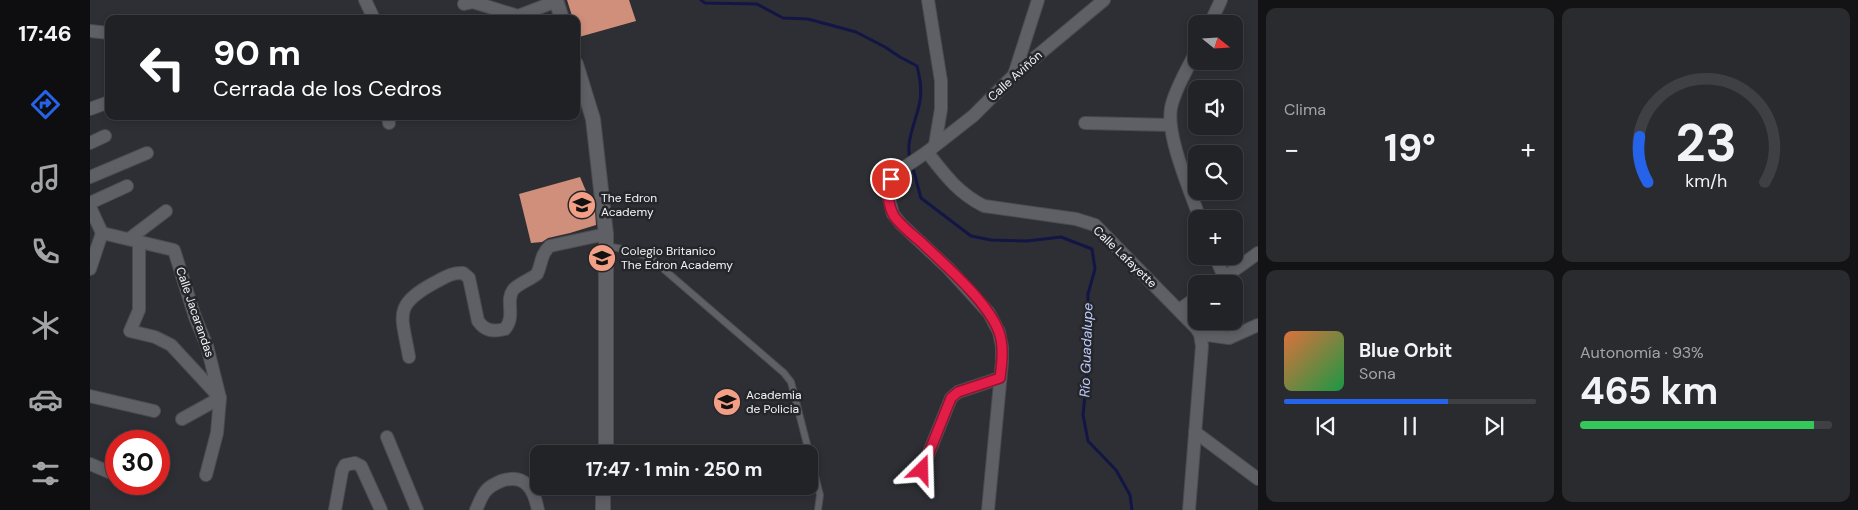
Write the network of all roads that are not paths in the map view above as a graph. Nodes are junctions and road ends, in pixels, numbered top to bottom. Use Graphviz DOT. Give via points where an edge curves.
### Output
graph roads {
  1 [pos="365,0"];
  2 [pos="928,0"];
  3 [pos="1038,0"];
  4 [pos="1104,0"];
  5 [pos="1221,0"];
  6 [pos="557,1"];
  7 [pos="464,4"];
  8 [pos="372,15"];
  9 [pos="515,15"];
  10 [pos="521,15"];
  11 [pos="561,15"];
  12 [pos="1214,15"];
  13 [pos="90,31"];
  14 [pos="105,33"];
  15 [pos="1188,69"];
  16 [pos="1014,75"];
  17 [pos="580,77"];
  18 [pos="105,103"];
  19 [pos="90,109"];
  20 [pos="1085,123"];
  21 [pos="1170,125"];
  22 [pos="104,136"];
  23 [pos="90,143"];
  24 [pos="929,150"];
  25 [pos="147,153"];
  26 [pos="90,177"];
  27 [pos="126,186"];
  28 [pos="90,203"];
  29 [pos="90,207"];
  30 [pos="1197,210"];
  31 [pos="166,211"];
  32 [pos="102,233"];
  33 [pos="134,240"];
  34 [pos="606,240"];
  35 [pos="1258,253"];
  36 [pos="90,269"];
  37 [pos="1226,275"];
  38 [pos="1188,304"];
  39 [pos="1179,310"];
  40 [pos="1258,325"];
  41 [pos="1200,334"];
  42 [pos="409,357"];
  43 [pos="1000,378"];
  44 [pos="90,396"];
  45 [pos="220,398"];
  46 [pos="154,411"];
  47 [pos="182,418"];
  48 [pos="1194,432"];
  49 [pos="387,437"];
  50 [pos="606,445"];
  51 [pos="90,464"];
  52 [pos="105,470"];
  53 [pos="922,470"];
  54 [pos="206,475"];
  55 [pos="1258,479"];
  56 [pos="604,495"];
  57 [pos="335,510"];
  58 [pos="381,510"];
  59 [pos="416,510"];
  60 [pos="476,510"];
  61 [pos="538,510"];
  62 [pos="603,510"];
  63 [pos="818,510"];
  64 [pos="988,510"];
  65 [pos="1188,510"];
  1 -- 8 [label="street"];
  2 -- 24 [label="street" via="941,81 941,110"];
  3 -- 16 [label="street"];
  4 -- 16 [label="street, Calle Aviñón"];
  5 -- 12 [label="street"];
  6 -- 10 [label="street"];
  6 -- 11 [label="main road"];
  7 -- 9 [label="street" via="473,2"];
  13 -- 14 [label="street"];
  15 -- 21 [label="street" via="1171,107"];
  16 -- 24 [label="street, Calle Aviñón" via="973,116"];
  17 -- 34 [label="main road" via="593,119"];
  18 -- 19 [label="street"];
  20 -- 21 [label="street"];
  21 -- 30 [label="street"];
  22 -- 23 [label="street"];
  24 -- 39 [label="street, Calle Lafayette" via="955,187 970,200 984,206 1076,219 1095,225"];
  24 -- 43 [label="street, Calle Aviñón" via="891,179 888,189 893,214 989,313 999,332 1002,347"];
  25 -- 26 [label="street"];
  27 -- 28 [label="street"];
  29 -- 32 [label="street"];
  31 -- 33 [label="street"];
  32 -- 33 [label="street, Calle Jacarandas"];
  32 -- 36 [label="street"];
  33 -- 45 [label="street, Calle Jacarandas" via="174,250 207,346"];
  33 -- 45 [label="street" via="139,310 130,331 171,345"];
  34 -- 42 [label="street" via="550,246 537,274 510,296 511,317 505,329 492,331 478,321 469,278 463,273 451,275 415,294 402,313"];
  34 -- 50 [label="main road"];
  34 -- 63 [label="lane" via="653,260 784,373 791,382 820,495"];
  35 -- 37 [label="street"];
  38 -- 39 [label="street"];
  39 -- 41 [label="street, Calle Lafayette"];
  40 -- 41 [label="street" via="1229,338"];
  41 -- 48 [label="street" via="1202,346"];
  43 -- 53 [label="street" via="958,392 951,398"];
  43 -- 64 [label="street"];
  44 -- 46 [label="street"];
  45 -- 47 [label="street"];
  45 -- 54 [label="street, Calle Jacarandas" via="217,433"];
  48 -- 55 [label="street"];
  48 -- 65 [label="street"];
  49 -- 59 [label="street"];
  51 -- 52 [label="street"];
  56 -- 62 [label="main road"];
  57 -- 58 [label="street" via="342,471 346,464 355,463 361,466"];
  60 -- 61 [label="street" via="485,491 493,484 511,478 521,480 533,492"];
}
